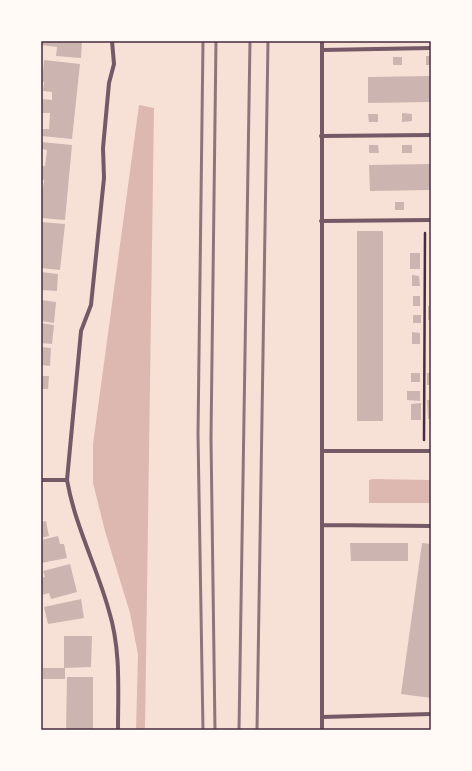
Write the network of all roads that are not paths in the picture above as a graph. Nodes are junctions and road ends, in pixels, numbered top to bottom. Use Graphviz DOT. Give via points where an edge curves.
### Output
graph roads {
  1 [pos="112,41"];
  2 [pos="322,41"];
  3 [pos="431,48"];
  4 [pos="322,50"];
  5 [pos="431,135"];
  6 [pos="321,136"];
  7 [pos="431,220"];
  8 [pos="321,221"];
  9 [pos="324,451"];
  10 [pos="431,451"];
  11 [pos="41,480"];
  12 [pos="67,480"];
  13 [pos="323,525"];
  14 [pos="431,526"];
  15 [pos="431,714"];
  16 [pos="322,717"];
  17 [pos="118,730"];
  18 [pos="322,730"];
  1 -- 12 [label="street" via="114,64 108,90 103,148 103,194 91,305 81,331"];
  2 -- 4 [label="street"];
  3 -- 4 [label="street"];
  4 -- 6 [label="street"];
  5 -- 6 [label="street"];
  6 -- 8 [label="street"];
  7 -- 8 [label="street"];
  8 -- 9 [label="street"];
  9 -- 10 [label="street"];
  9 -- 13 [label="street"];
  11 -- 12 [label="street"];
  12 -- 17 [label="street" via="71,504 109,611 116,642"];
  13 -- 14 [label="street"];
  13 -- 16 [label="street"];
  15 -- 16 [label="street"];
  16 -- 18 [label="street"];
}
